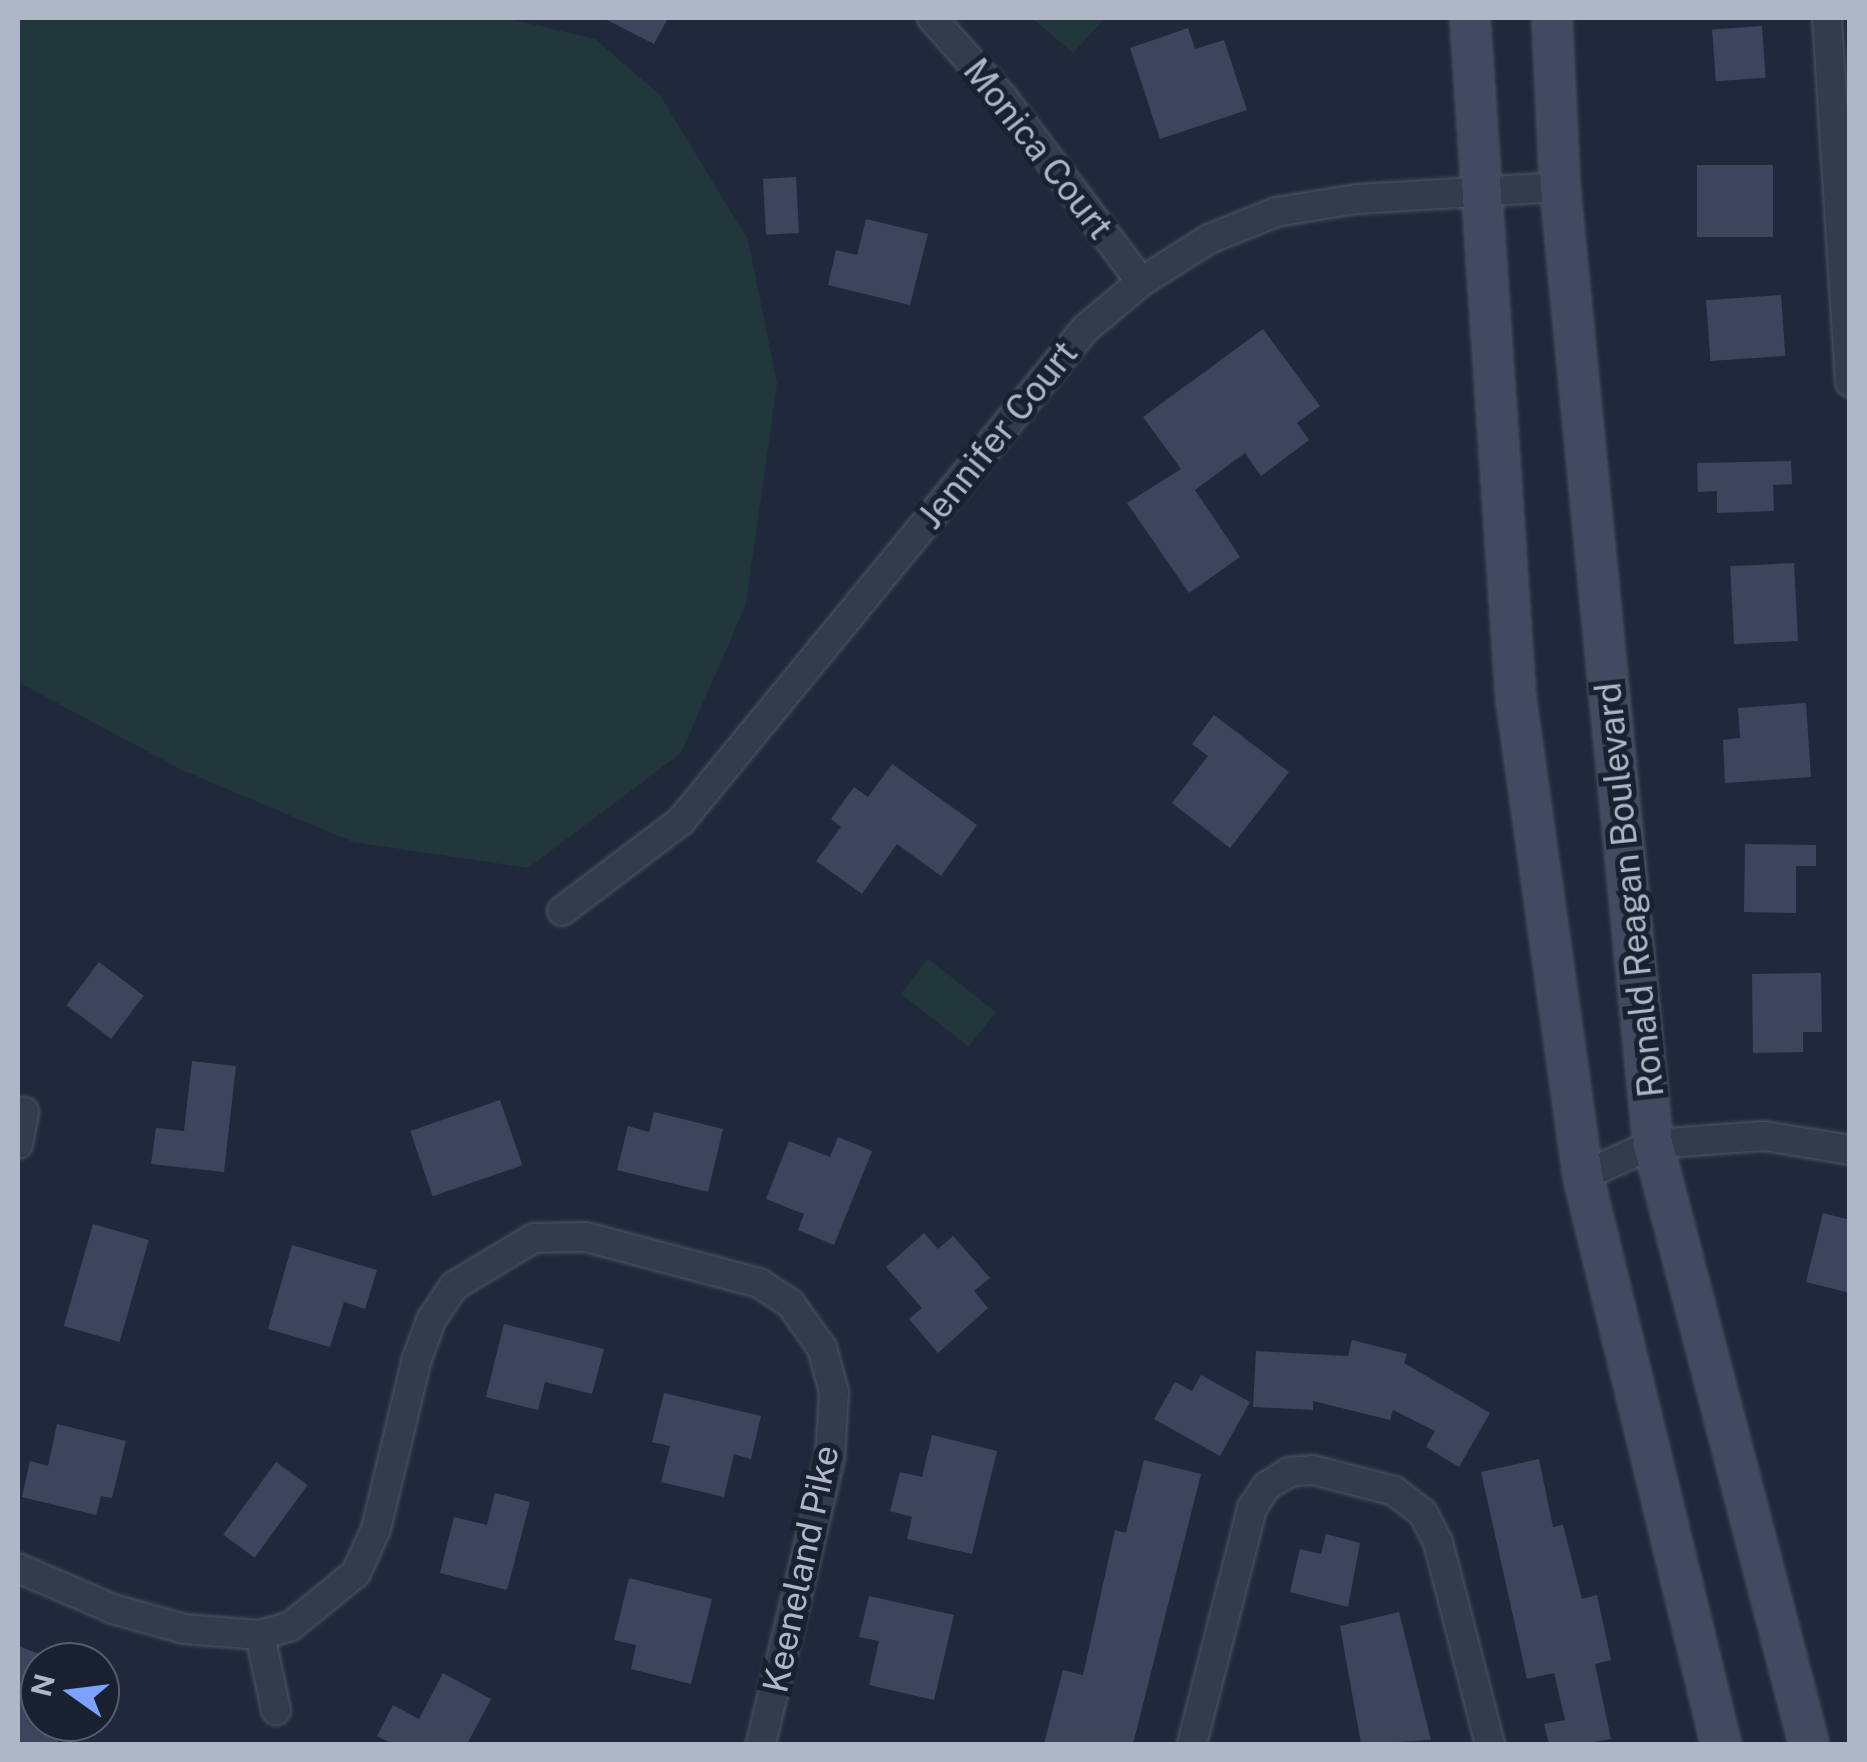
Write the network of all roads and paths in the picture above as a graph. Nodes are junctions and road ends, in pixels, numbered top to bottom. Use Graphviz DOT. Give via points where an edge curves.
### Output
graph roads {
  1 [pos="932,18"];
  2 [pos="1470,18"];
  3 [pos="1552,18"];
  4 [pos="1828,18"];
  5 [pos="1560,187"];
  6 [pos="1481,195"];
  7 [pos="1141,282"];
  8 [pos="1850,382"];
  9 [pos="562,911"];
  10 [pos="24,1112"];
  11 [pos="18,1144"];
  12 [pos="1653,1144"];
  13 [pos="1850,1150"];
  14 [pos="1583,1176"];
  15 [pos="18,1568"];
  16 [pos="260,1635"];
  17 [pos="276,1710"];
  18 [pos="762,1744"];
  19 [pos="1192,1744"];
  20 [pos="1490,1744"];
  21 [pos="1722,1744"];
  22 [pos="1809,1744"];
  1 -- 7 [label="street, Monica Court" via="1003,98"];
  2 -- 6 [label="main road"];
  3 -- 5 [label="main road, Ronald Reagan Boulevard"];
  4 -- 8 [label="street"];
  5 -- 6 [label="street, Jennifer Court"];
  5 -- 12 [label="main road, Ronald Reagan Boulevard"];
  6 -- 7 [label="street, Jennifer Court" via="1356,199 1276,212 1209,239"];
  6 -- 14 [label="main road" via="1516,699"];
  7 -- 9 [label="street, Jennifer Court" via="1085,329 681,821"];
  10 -- 11 [label="street"];
  12 -- 13 [label="street" via="1764,1136"];
  12 -- 14 [label="street"];
  12 -- 22 [label="main road, Ronald Reagan Boulevard"];
  14 -- 21 [label="main road"];
  15 -- 16 [label="street, Keeneland Pike" via="113,1610 184,1628"];
  16 -- 17 [label="street"];
  16 -- 18 [label="street, Keeneland Pike" via="291,1626 356,1572 376,1529 416,1362 431,1320 454,1286 534,1238 586,1236 759,1282 790,1304 822,1348 834,1392 830,1458"];
  19 -- 20 [label="street" via="1252,1508 1266,1486 1289,1472 1313,1470 1394,1492 1424,1513 1438,1542"];
}
